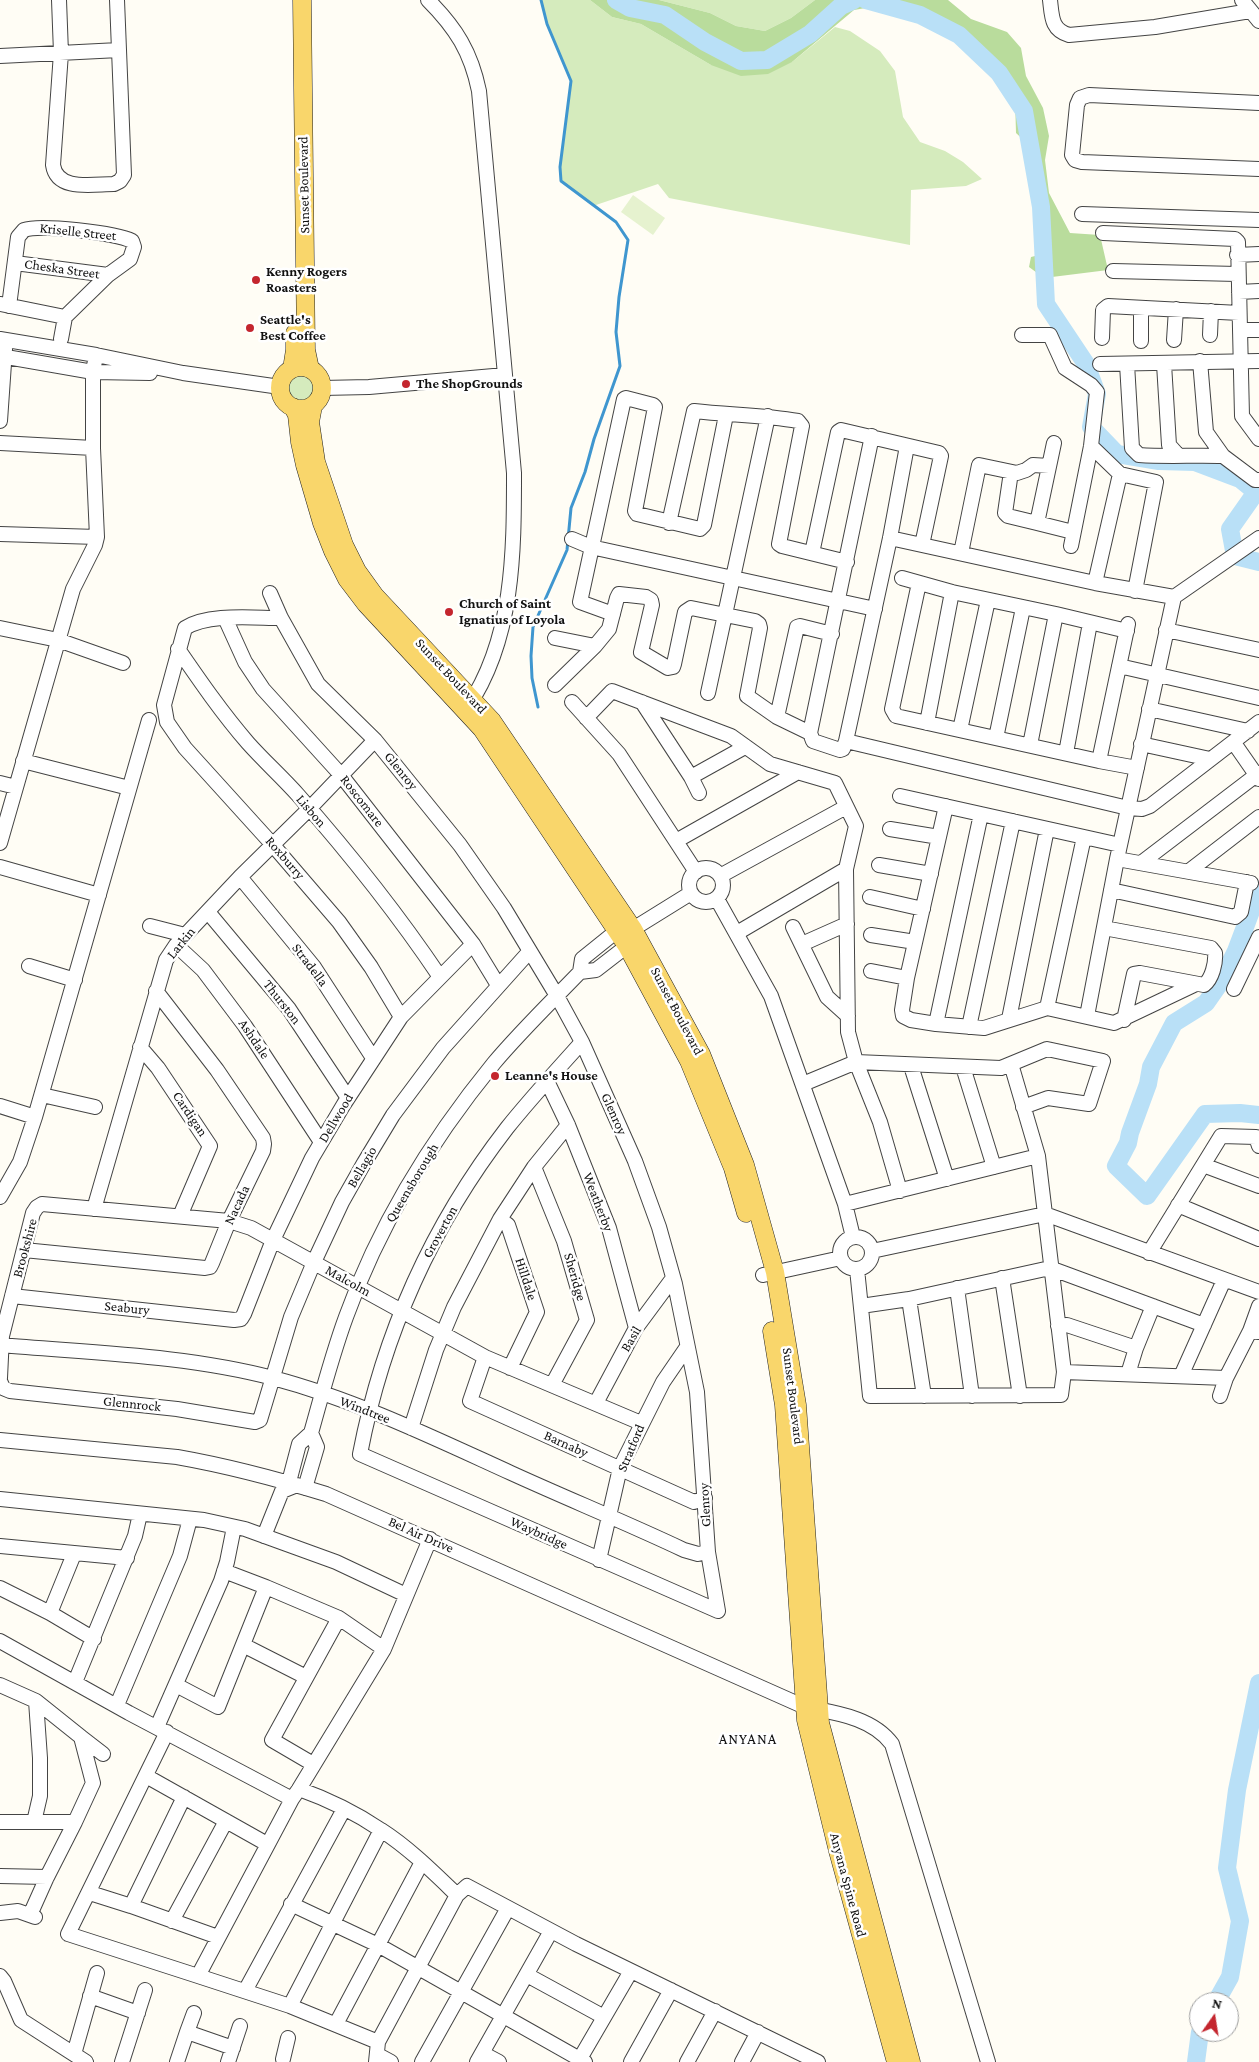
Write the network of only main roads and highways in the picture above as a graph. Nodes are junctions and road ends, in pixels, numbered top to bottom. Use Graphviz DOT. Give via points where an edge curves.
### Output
graph roads {
  1 [pos="289,0"];
  2 [pos="302,0"];
  3 [pos="292,369"];
  4 [pos="310,369"];
  5 [pos="313,406"];
  6 [pos="292,407"];
  7 [pos="469,705"];
  8 [pos="625,930"];
  9 [pos="769,1274"];
  10 [pos="812,1708"];
  11 [pos="896,2062"];
  12 [pos="911,2062"];
  1 -- 3 [label="main road, Sunset Boulevard" via="295,345"];
  2 -- 4 [label="main road, Sunset Boulevard" via="306,350"];
  3 -- 4 [label="main road"];
  3 -- 6 [label="main road" via="284,376 280,387 285,401"];
  4 -- 5 [label="main road" via="320,379 322,388 320,398"];
  5 -- 6 [label="main road" via="303,409"];
  5 -- 7 [label="main road, Sunset Boulevard" via="310,422 316,462 344,545 357,571"];
  6 -- 7 [label="main road, Sunset Boulevard" via="297,415 300,442 316,501 333,551 347,579 366,604"];
  7 -- 8 [label="main road, Sunset Boulevard" via="492,721"];
  8 -- 9 [label="main road, Sunset Boulevard" via="627,946 689,1061 733,1168"];
  8 -- 9 [label="main road, Sunset Boulevard" via="701,1054 745,1165"];
  9 -- 10 [label="main road, Sunset Boulevard" via="797,1406"];
  10 -- 11 [label="main road, Anyana Spine Road" via="806,1720"];
  10 -- 12 [label="main road, Anyana Spine Road" via="820,1723"];
}
